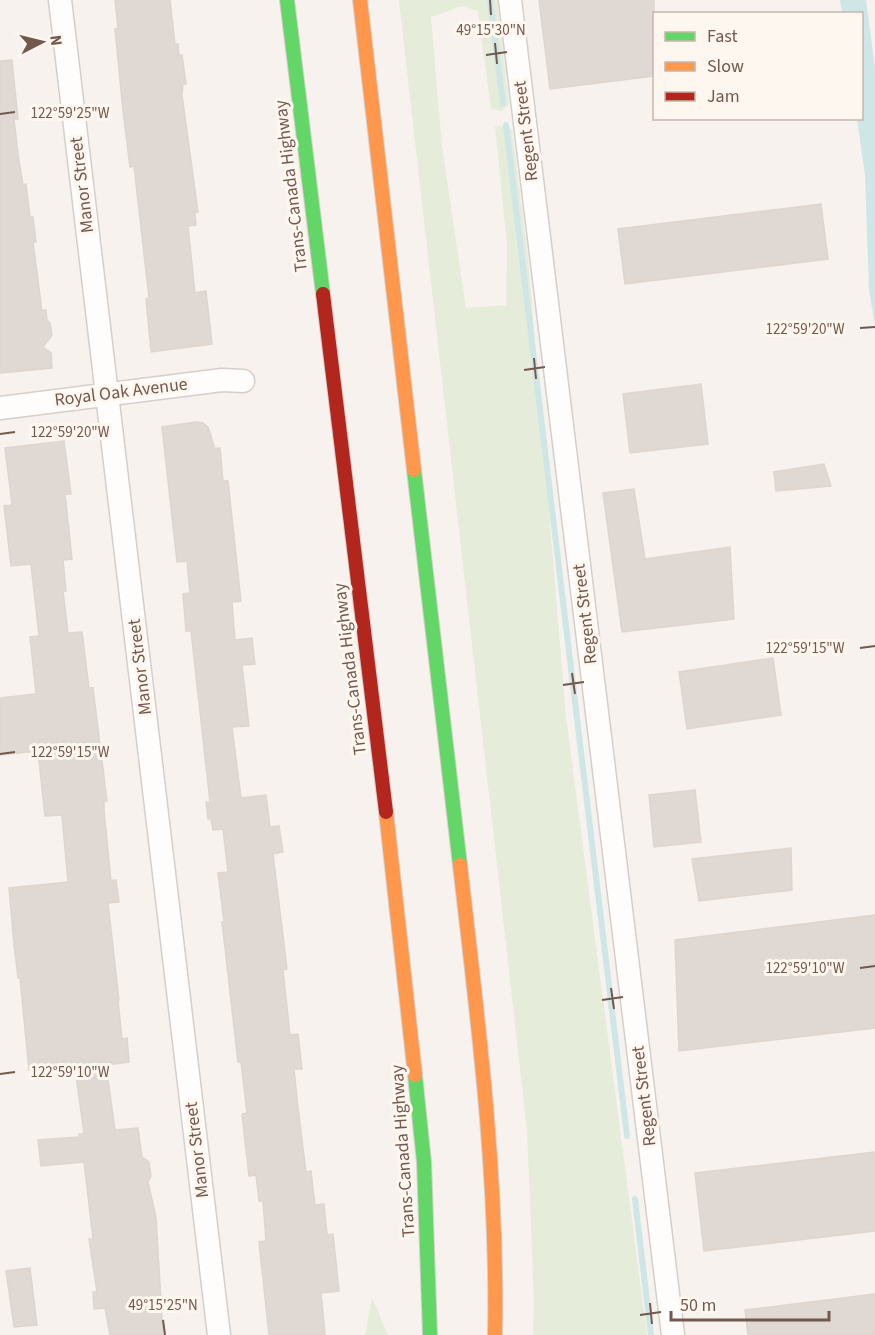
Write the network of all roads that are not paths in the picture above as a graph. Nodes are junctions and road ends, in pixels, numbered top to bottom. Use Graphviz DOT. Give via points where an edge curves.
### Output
graph roads {
  1 [pos="60,0"];
  2 [pos="286,0"];
  3 [pos="360,0"];
  4 [pos="510,0"];
  5 [pos="243,381"];
  6 [pos="107,394"];
  7 [pos="0,408"];
  8 [pos="219,1335"];
  9 [pos="430,1335"];
  10 [pos="495,1335"];
  11 [pos="673,1335"];
  1 -- 6 [label="street, Manor Street"];
  2 -- 9 [label="highway, Trans-Canada Highway" via="404,960 424,1161"];
  3 -- 10 [label="highway" via="482,1052 492,1172"];
  4 -- 11 [label="street, Regent Street"];
  5 -- 6 [label="street, Royal Oak Avenue"];
  6 -- 7 [label="street, Royal Oak Avenue"];
  6 -- 8 [label="street, Manor Street"];
}
